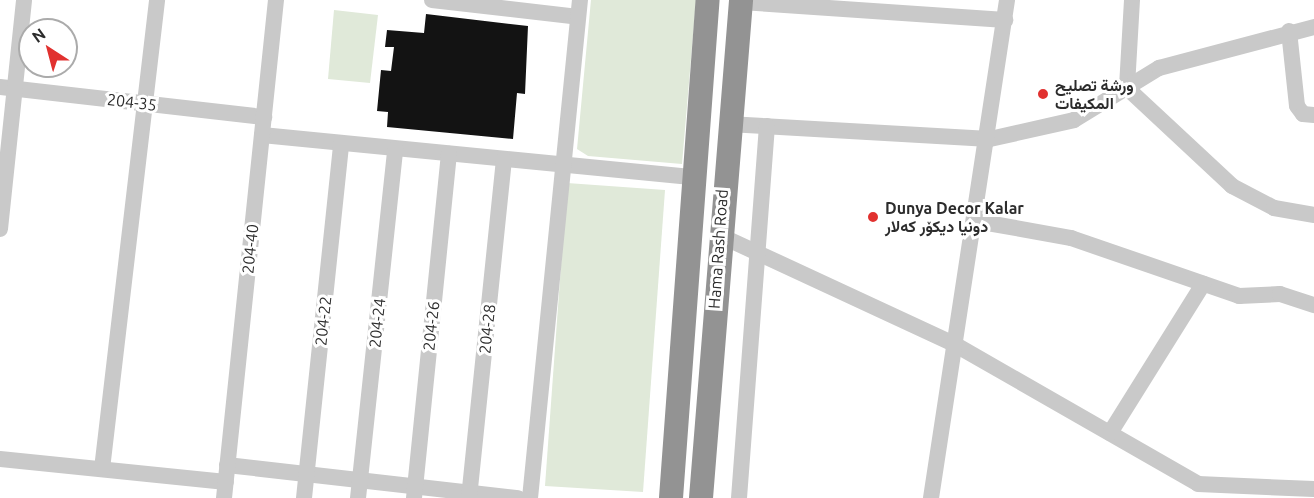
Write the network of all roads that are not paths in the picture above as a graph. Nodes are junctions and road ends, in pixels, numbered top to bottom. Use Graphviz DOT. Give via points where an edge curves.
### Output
graph roads {
  1 [pos="24,0"];
  2 [pos="157,0"];
  3 [pos="276,0"];
  4 [pos="432,0"];
  5 [pos="708,0"];
  6 [pos="1008,0"];
  7 [pos="1132,0"];
  8 [pos="741,1"];
  9 [pos="579,8"];
  10 [pos="1005,20"];
  11 [pos="1314,27"];
  12 [pos="1288,31"];
  13 [pos="8,88"];
  14 [pos="1127,88"];
  15 [pos="146,103"];
  16 [pos="1314,115"];
  17 [pos="264,117"];
  18 [pos="728,124"];
  19 [pos="768,126"];
  20 [pos="262,135"];
  21 [pos="990,139"];
  22 [pos="341,143"];
  23 [pos="395,149"];
  24 [pos="449,154"];
  25 [pos="504,160"];
  26 [pos="563,166"];
  27 [pos="691,177"];
  28 [pos="1314,215"];
  29 [pos="976,221"];
  30 [pos="0,229"];
  31 [pos="719,235"];
  32 [pos="758,257"];
  33 [pos="1203,284"];
  34 [pos="1314,305"];
  35 [pos="954,344"];
  36 [pos="1110,434"];
  37 [pos="0,459"];
  38 [pos="227,465"];
  39 [pos="102,470"];
  40 [pos="307,474"];
  41 [pos="360,480"];
  42 [pos="1314,489"];
  43 [pos="225,490"];
  44 [pos="1200,491"];
  45 [pos="414,492"];
  46 [pos="470,495"];
  47 [pos="304,498"];
  48 [pos="358,498"];
  49 [pos="518,498"];
  50 [pos="530,498"];
  51 [pos="671,498"];
  52 [pos="701,498"];
  53 [pos="739,498"];
  54 [pos="931,498"];
  1 -- 13 [label="street"];
  2 -- 15 [label="street"];
  3 -- 17 [label="street, 204-40"];
  4 -- 9 [label="street"];
  5 -- 27 [label="highway, Hama Rash Road"];
  6 -- 10 [label="street"];
  7 -- 14 [label="street"];
  8 -- 10 [label="street"];
  8 -- 18 [label="highway, Hama Rash Road"];
  9 -- 26 [label="street"];
  10 -- 21 [label="street"];
  11 -- 12 [label="street"];
  12 -- 14 [label="street" via="1159,68"];
  12 -- 16 [label="street" via="1297,106 1303,114"];
  13 -- 15 [label="street, 204-35"];
  13 -- 30 [label="street"];
  14 -- 21 [label="street" via="1074,120"];
  14 -- 28 [label="street" via="1232,186 1274,208"];
  15 -- 17 [label="street, 204-35"];
  15 -- 39 [label="street"];
  17 -- 20 [label="street, 204-40"];
  18 -- 19 [label="street"];
  18 -- 31 [label="highway, Hama Rash Road"];
  19 -- 21 [label="street"];
  19 -- 32 [label="street"];
  20 -- 22 [label="street"];
  20 -- 38 [label="street, 204-40"];
  21 -- 29 [label="street"];
  22 -- 23 [label="street"];
  22 -- 40 [label="street, 204-22"];
  23 -- 24 [label="street"];
  23 -- 41 [label="street, 204-24"];
  24 -- 25 [label="street"];
  24 -- 45 [label="street, 204-26"];
  25 -- 26 [label="street"];
  25 -- 46 [label="street, 204-28"];
  26 -- 27 [label="street"];
  26 -- 50 [label="street"];
  27 -- 51 [label="highway, Hama Rash Road"];
  29 -- 33 [label="street" via="1071,238"];
  29 -- 35 [label="street"];
  31 -- 32 [label="street"];
  31 -- 52 [label="highway, Hama Rash Road"];
  32 -- 35 [label="street"];
  32 -- 53 [label="street"];
  33 -- 34 [label="street" via="1239,296 1280,294"];
  33 -- 36 [label="street"];
  35 -- 36 [label="street"];
  35 -- 54 [label="street"];
  36 -- 44 [label="street"];
  37 -- 39 [label="street"];
  38 -- 40 [label="street"];
  38 -- 43 [label="street, 204-40"];
  39 -- 43 [label="street"];
  40 -- 41 [label="street"];
  40 -- 47 [label="street, 204-22"];
  41 -- 45 [label="street"];
  41 -- 48 [label="street, 204-24"];
  42 -- 44 [label="street"];
  45 -- 46 [label="street"];
  46 -- 49 [label="street"];
}
